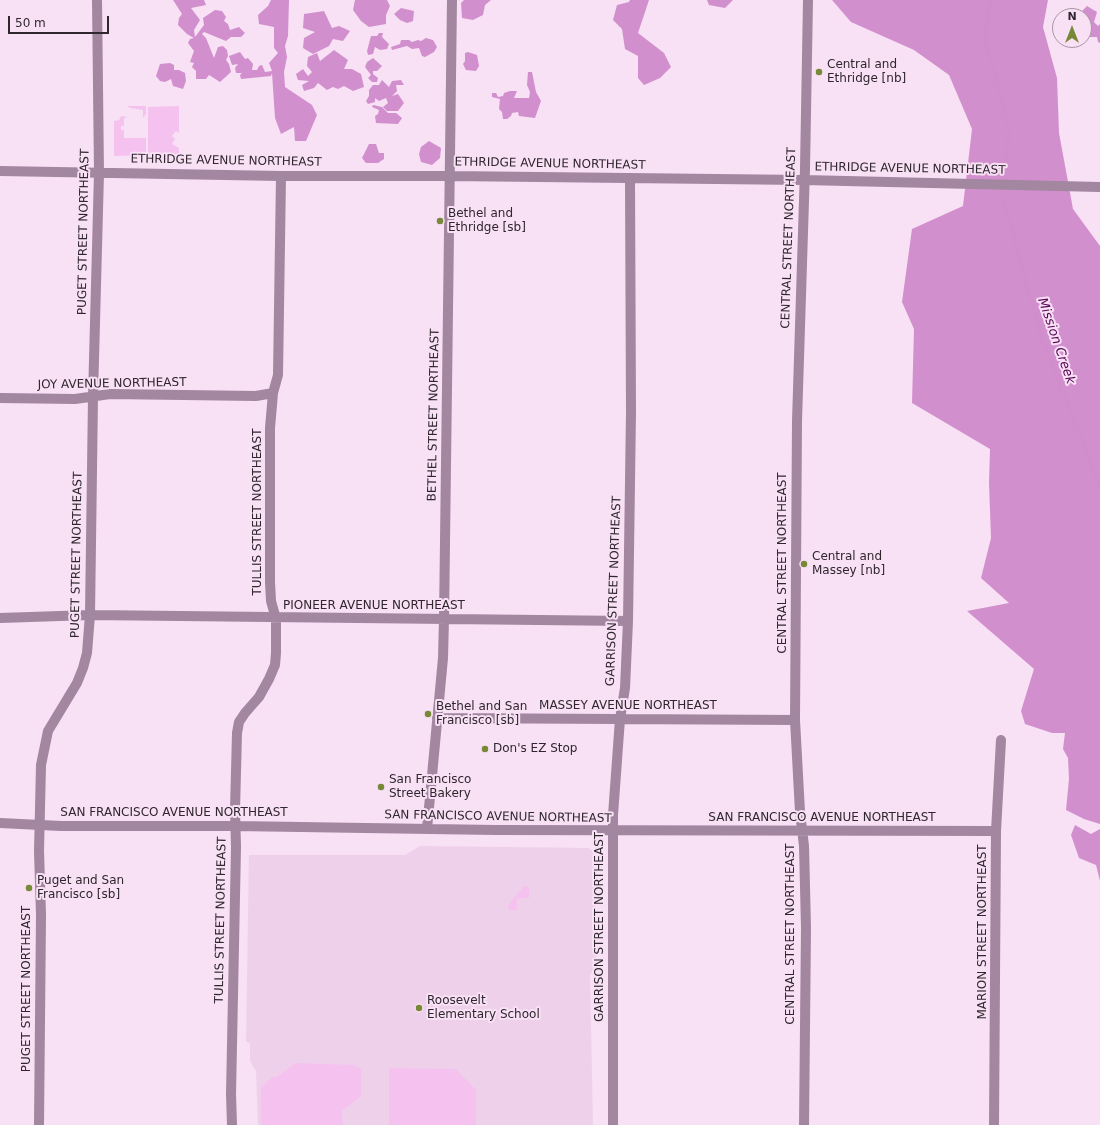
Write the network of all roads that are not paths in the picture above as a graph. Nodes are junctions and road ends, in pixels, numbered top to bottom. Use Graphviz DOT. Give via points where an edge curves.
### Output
graph roads {
  1 [pos="97,0"];
  2 [pos="452,0"];
  3 [pos="808,0"];
  4 [pos="0,171"];
  5 [pos="99,173"];
  6 [pos="281,176"];
  7 [pos="449,176"];
  8 [pos="630,178"];
  9 [pos="804,180"];
  10 [pos="1100,187"];
  11 [pos="273,393"];
  12 [pos="93,396"];
  13 [pos="0,398"];
  14 [pos="90,615"];
  15 [pos="0,618"];
  16 [pos="276,619"];
  17 [pos="444,619"];
  18 [pos="628,621"];
  19 [pos="437,718"];
  20 [pos="620,719"];
  21 [pos="795,720"];
  22 [pos="1001,740"];
  23 [pos="0,823"];
  24 [pos="40,825"];
  25 [pos="235,826"];
  26 [pos="427,829"];
  27 [pos="802,830"];
  28 [pos="612,831"];
  29 [pos="996,831"];
  30 [pos="39,1125"];
  31 [pos="232,1125"];
  32 [pos="613,1125"];
  33 [pos="804,1125"];
  34 [pos="994,1125"];
  1 -- 5 [label="street, PUGET STREET NORTHEAST"];
  2 -- 7 [label="street, BETHEL STREET NORTHEAST"];
  3 -- 9 [label="street, CENTRAL STREET NORTHEAST"];
  4 -- 5 [label="street, ETHRIDGE AVENUE NORTHEAST"];
  5 -- 6 [label="street, ETHRIDGE AVENUE NORTHEAST"];
  5 -- 12 [label="street, PUGET STREET NORTHEAST"];
  6 -- 7 [label="street, ETHRIDGE AVENUE NORTHEAST"];
  6 -- 11 [label="street, TULLIS STREET NORTHEAST" via="278,375"];
  7 -- 8 [label="street, ETHRIDGE AVENUE NORTHEAST"];
  7 -- 17 [label="street, BETHEL STREET NORTHEAST"];
  8 -- 9 [label="street, ETHRIDGE AVENUE NORTHEAST"];
  8 -- 18 [label="street, GARRISON STREET NORTHEAST" via="631,412"];
  9 -- 10 [label="street, ETHRIDGE AVENUE NORTHEAST"];
  9 -- 21 [label="street, CENTRAL STREET NORTHEAST" via="797,421"];
  11 -- 12 [label="street, JOY AVENUE NORTHEAST" via="256,396"];
  11 -- 16 [label="street, TULLIS STREET NORTHEAST" via="270,428 270,582 271,601"];
  12 -- 13 [label="street, JOY AVENUE NORTHEAST" via="75,399"];
  12 -- 14 [label="street, PUGET STREET NORTHEAST"];
  14 -- 15 [label="street, PIONEER AVENUE NORTHEAST"];
  14 -- 16 [label="street, PIONEER AVENUE NORTHEAST"];
  14 -- 24 [label="street, PUGET STREET NORTHEAST" via="87,653 83,668 77,683 48,731 44,746 41,764"];
  16 -- 17 [label="street, PIONEER AVENUE NORTHEAST"];
  16 -- 25 [label="street, TULLIS STREET NORTHEAST" via="275,665 259,697 245,713 237,733"];
  17 -- 18 [label="street, PIONEER AVENUE NORTHEAST"];
  17 -- 19 [label="street, BETHEL STREET NORTHEAST"];
  18 -- 20 [label="street, GARRISON STREET NORTHEAST" via="625,688"];
  19 -- 20 [label="street, MASSEY AVENUE NORTHEAST"];
  19 -- 26 [label="street, BETHEL STREET NORTHEAST"];
  20 -- 21 [label="street, MASSEY AVENUE NORTHEAST"];
  20 -- 28 [label="street, GARRISON STREET NORTHEAST"];
  21 -- 27 [label="street, CENTRAL STREET NORTHEAST"];
  22 -- 29 [label="street, MARION STREET NORTHEAST"];
  23 -- 24 [label="street, SAN FRANCISCO AVENUE NORTHEAST"];
  24 -- 25 [label="street, SAN FRANCISCO AVENUE NORTHEAST"];
  24 -- 30 [label="street, PUGET STREET NORTHEAST"];
  25 -- 26 [label="street, SAN FRANCISCO AVENUE NORTHEAST"];
  25 -- 31 [label="street, TULLIS STREET NORTHEAST"];
  26 -- 28 [label="street, SAN FRANCISCO AVENUE NORTHEAST"];
  27 -- 28 [label="street, SAN FRANCISCO AVENUE NORTHEAST"];
  27 -- 29 [label="street, SAN FRANCISCO AVENUE NORTHEAST"];
  27 -- 33 [label="street, CENTRAL STREET NORTHEAST" via="806,928"];
  28 -- 32 [label="street, GARRISON STREET NORTHEAST"];
  29 -- 34 [label="street, MARION STREET NORTHEAST"];
}
